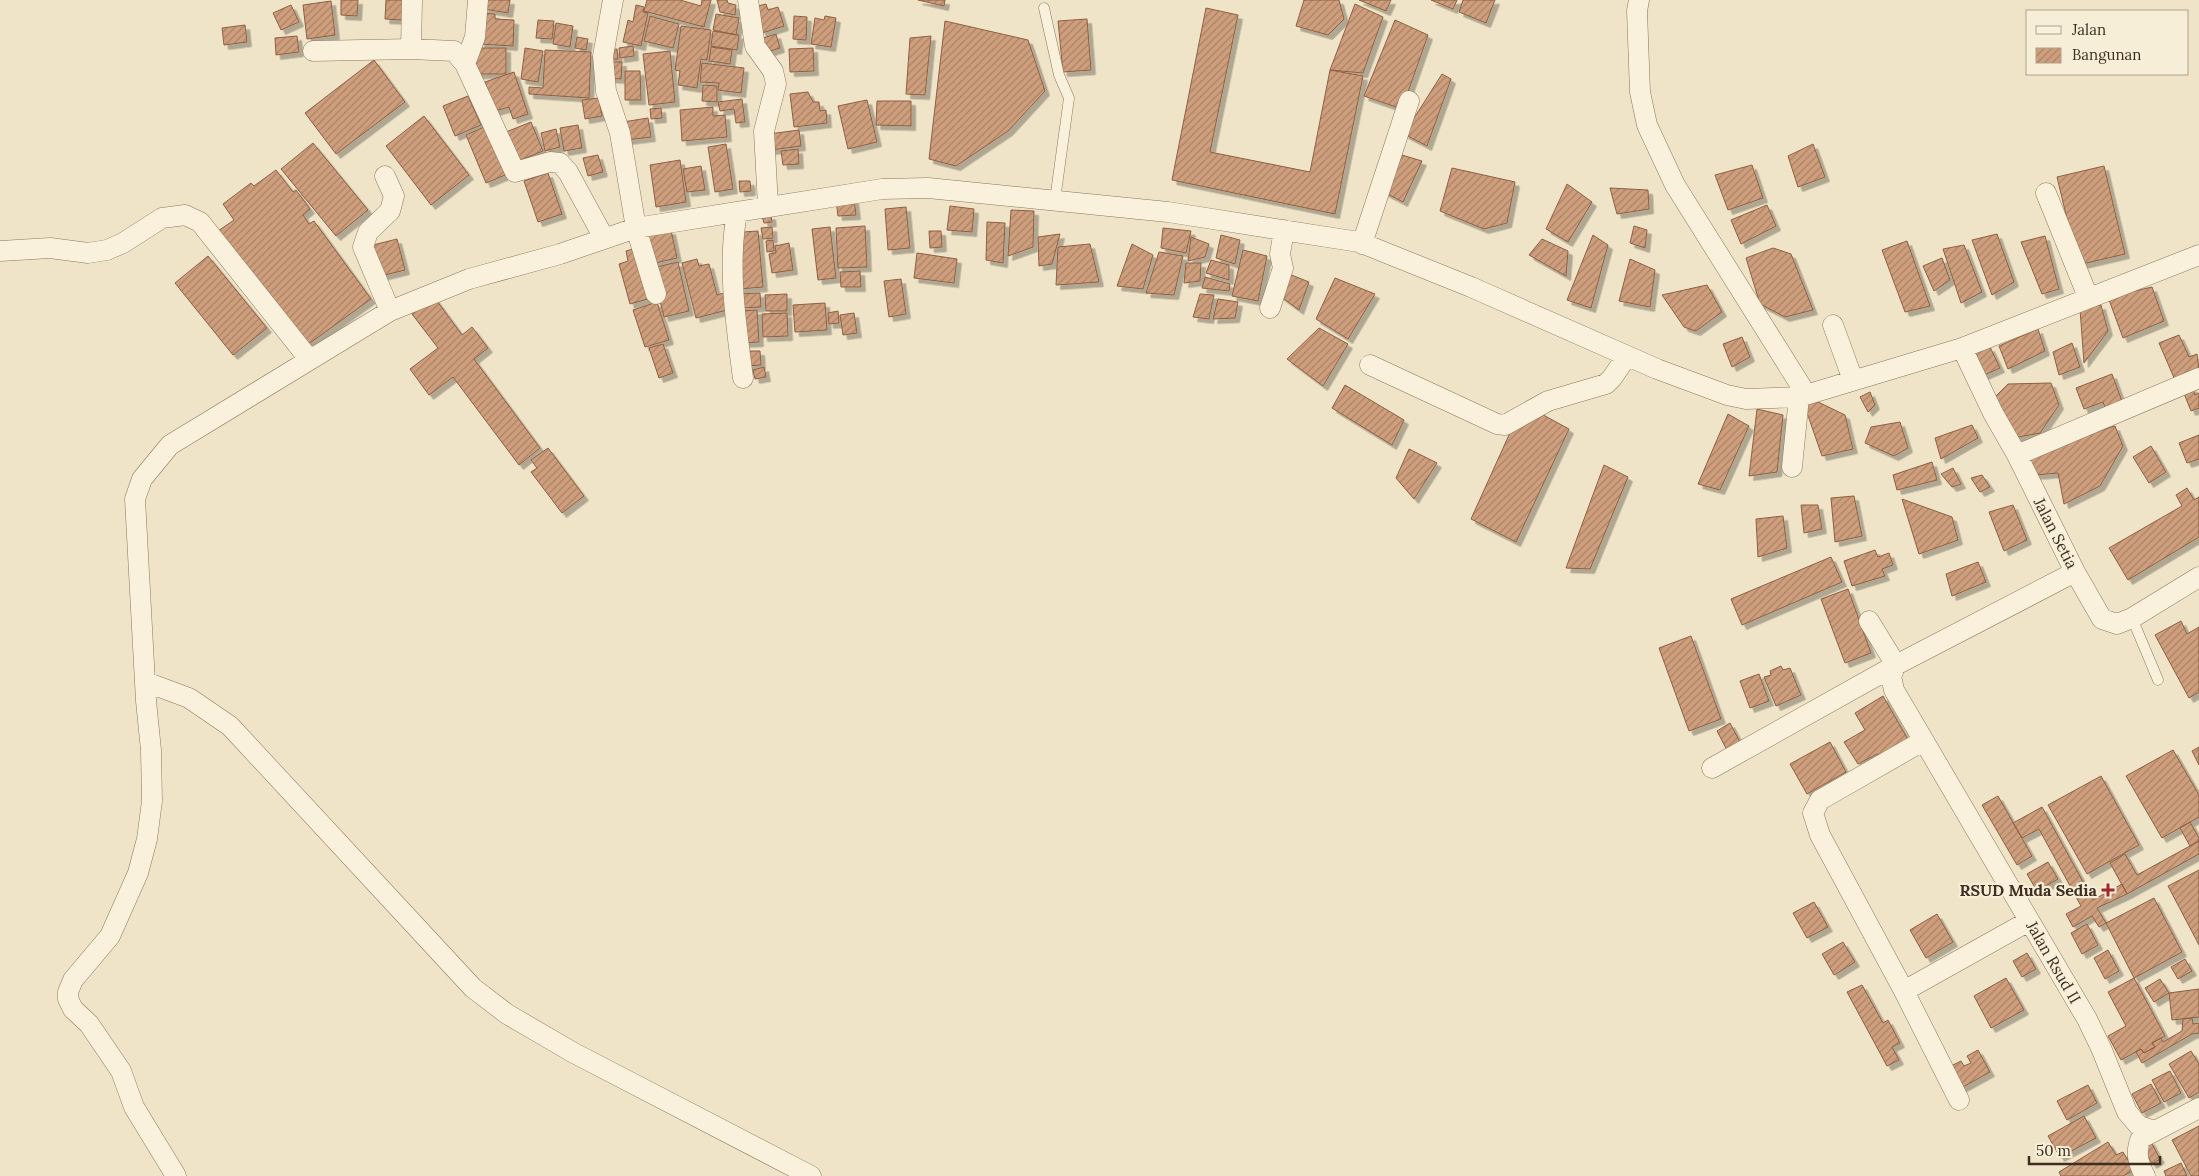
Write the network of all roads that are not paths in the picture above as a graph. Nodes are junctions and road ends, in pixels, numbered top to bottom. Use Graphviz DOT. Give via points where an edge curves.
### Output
graph roads {
  1 [pos="412,0"];
  2 [pos="478,0"];
  3 [pos="613,0"];
  4 [pos="1639,0"];
  5 [pos="749,1"];
  6 [pos="1044,8"];
  7 [pos="410,49"];
  8 [pos="313,51"];
  9 [pos="465,64"];
  10 [pos="1409,101"];
  11 [pos="386,176"];
  12 [pos="2046,193"];
  13 [pos="1055,200"];
  14 [pos="768,206"];
  15 [pos="737,213"];
  16 [pos="636,228"];
  17 [pos="1284,230"];
  18 [pos="604,238"];
  19 [pos="1362,244"];
  20 [pos="0,251"];
  21 [pos="2199,255"];
  22 [pos="656,294"];
  23 [pos="2088,298"];
  24 [pos="1270,308"];
  25 [pos="390,311"];
  26 [pos="1833,325"];
  27 [pos="1962,348"];
  28 [pos="1627,356"];
  29 [pos="309,359"];
  30 [pos="1370,365"];
  31 [pos="743,378"];
  32 [pos="2199,378"];
  33 [pos="1853,380"];
  34 [pos="1802,396"];
  35 [pos="2017,455"];
  36 [pos="1792,467"];
  37 [pos="2075,572"];
  38 [pos="2199,577"];
  39 [pos="2132,618"];
  40 [pos="1869,621"];
  41 [pos="1896,665"];
  42 [pos="2158,680"];
  43 [pos="146,682"];
  44 [pos="1924,741"];
  45 [pos="1712,768"];
  46 [pos="2029,921"];
  47 [pos="1904,991"];
  48 [pos="1959,1100"];
  49 [pos="2199,1108"];
  50 [pos="2155,1131"];
  51 [pos="176,1176"];
  52 [pos="812,1176"];
  53 [pos="2145,1176"];
  1 -- 7 [label="street"];
  2 -- 9 [label="street" via="475,37"];
  3 -- 16 [label="street" via="602,56 606,92 620,134"];
  4 -- 34 [label="street" via="1640,92 1647,124 1675,184"];
  5 -- 14 [label="street" via="755,46 773,71 776,84 764,131"];
  6 -- 13 [label="lane" via="1058,75 1070,98"];
  7 -- 8 [label="street"];
  7 -- 9 [label="street" via="454,51"];
  9 -- 18 [label="street" via="515,172 560,162"];
  10 -- 19 [label="street"];
  11 -- 25 [label="street" via="394,196 390,211 368,232 363,247"];
  12 -- 23 [label="street"];
  13 -- 14 [label="street" via="928,188 882,189"];
  13 -- 17 [label="street" via="1168,212"];
  14 -- 15 [label="street"];
  15 -- 16 [label="street"];
  15 -- 31 [label="street" via="732,236"];
  16 -- 18 [label="street"];
  16 -- 22 [label="street"];
  17 -- 19 [label="street"];
  17 -- 24 [label="street" via="1280,254 1282,268"];
  18 -- 25 [label="street" via="560,254 469,279"];
  19 -- 28 [label="street" via="1471,287"];
  20 -- 29 [label="street" via="50,248 88,253 108,250 162,218 185,215 200,222"];
  21 -- 23 [label="street"];
  23 -- 27 [label="street"];
  25 -- 29 [label="street"];
  26 -- 33 [label="street"];
  27 -- 33 [label="street"];
  27 -- 35 [label="street, Jalan Setia"];
  28 -- 30 [label="street" via="1606,384 1548,401 1504,425"];
  28 -- 34 [label="street" via="1727,395 1746,399"];
  29 -- 43 [label="street" via="170,445 142,479 135,499"];
  32 -- 35 [label="street"];
  33 -- 34 [label="street"];
  34 -- 36 [label="street"];
  35 -- 37 [label="street, Jalan Setia"];
  37 -- 39 [label="street, Jalan Setia" via="2102,619 2117,624"];
  37 -- 41 [label="street"];
  38 -- 39 [label="street, Jalan Setia"];
  39 -- 42 [label="lane"];
  40 -- 41 [label="street"];
  41 -- 44 [label="street, Jalan Rsud II" via="1892,676 1894,690"];
  41 -- 45 [label="street"];
  43 -- 51 [label="street" via="152,750 152,801 147,839 138,873 110,936 73,980 68,999 120,1071 134,1107"];
  43 -- 52 [label="street" via="189,698 230,726 487,1000 574,1053"];
  44 -- 46 [label="street, Jalan Rsud II"];
  44 -- 47 [label="street" via="1820,800 1813,813 1820,836"];
  46 -- 47 [label="street"];
  46 -- 50 [label="street, Jalan Rsud II" via="2087,1020 2127,1112 2138,1126"];
  47 -- 48 [label="street"];
  49 -- 50 [label="street"];
  50 -- 53 [label="street" via="2141,1138 2138,1147 2138,1159"];
}
